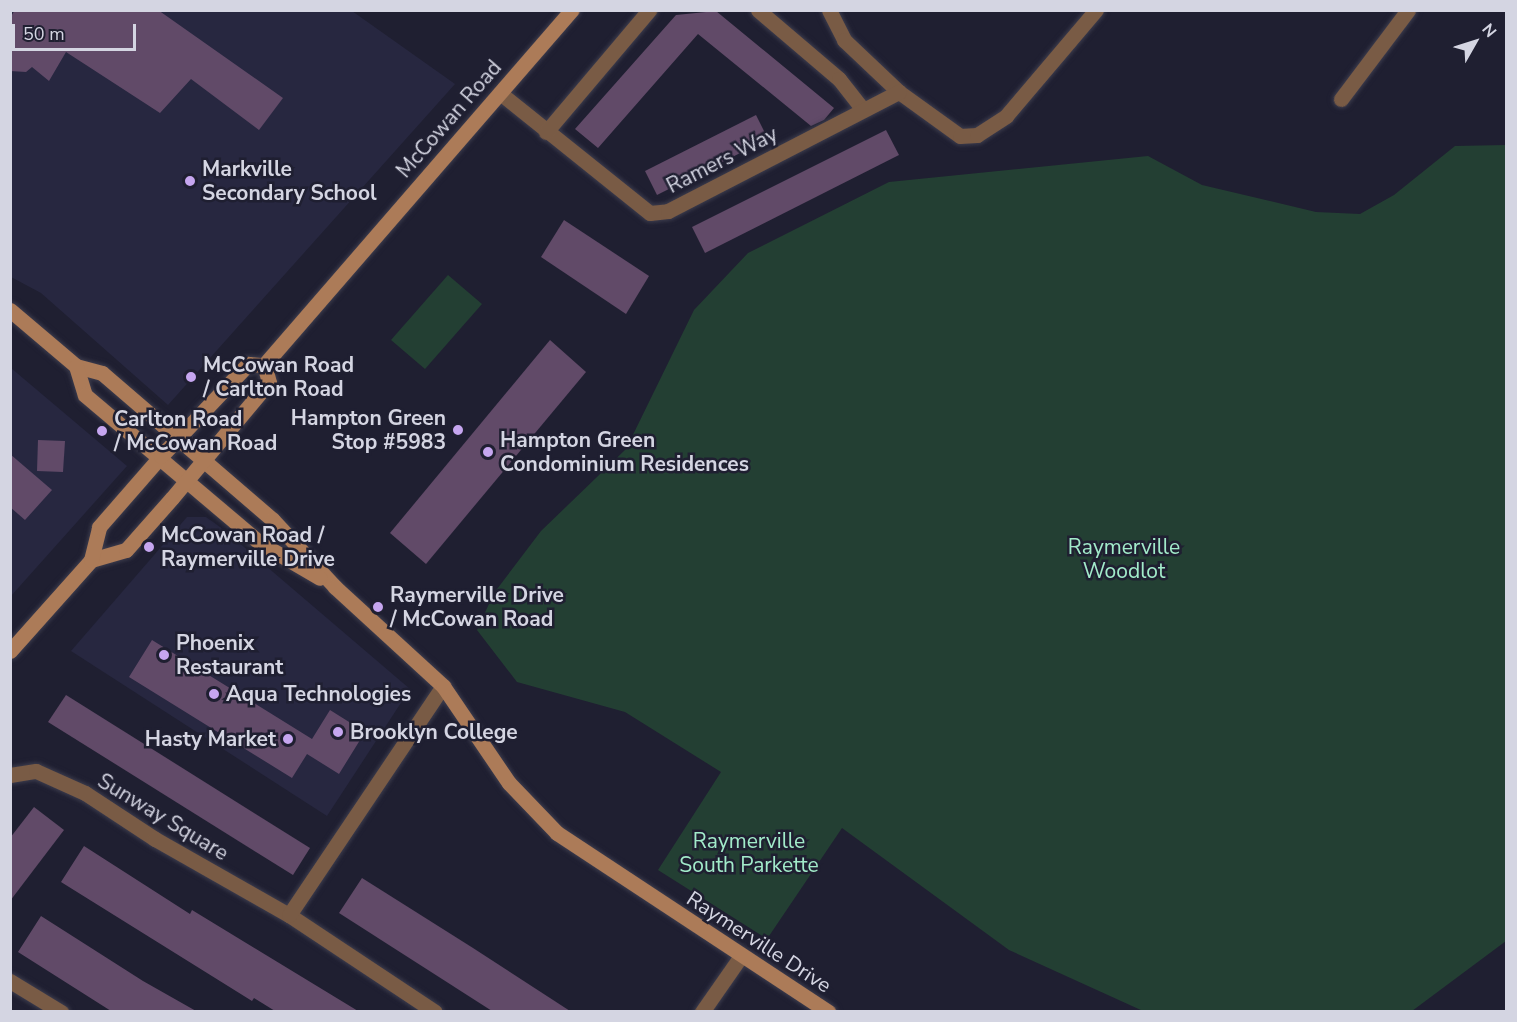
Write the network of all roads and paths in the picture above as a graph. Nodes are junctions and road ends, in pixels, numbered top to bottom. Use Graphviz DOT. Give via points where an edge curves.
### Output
graph roads {
  1 [pos="572,10"];
  2 [pos="649,10"];
  3 [pos="758,10"];
  4 [pos="829,10"];
  5 [pos="1096,10"];
  6 [pos="1408,10"];
  7 [pos="899,92"];
  8 [pos="500,93"];
  9 [pos="1341,99"];
  10 [pos="864,110"];
  11 [pos="546,132"];
  12 [pos="10,310"];
  13 [pos="264,364"];
  14 [pos="76,366"];
  15 [pos="181,437"];
  16 [pos="161,456"];
  17 [pos="205,459"];
  18 [pos="188,479"];
  19 [pos="91,560"];
  20 [pos="335,587"];
  21 [pos="10,651"];
  22 [pos="443,686"];
  23 [pos="10,775"];
  24 [pos="290,915"];
  25 [pos="741,956"];
  26 [pos="10,981"];
  27 [pos="61,1011"];
  28 [pos="435,1011"];
  29 [pos="702,1011"];
  30 [pos="828,1011"];
  1 -- 8 [label="street, McCowan Road"];
  2 -- 11 [label="street"];
  3 -- 10 [label="street" via="839,79"];
  4 -- 7 [label="street" via="844,40"];
  5 -- 7 [label="street" via="1006,116 977,135 960,136"];
  6 -- 9 [label="street"];
  7 -- 10 [label="street, Ramers Way"];
  8 -- 11 [label="street, Ramers Way"];
  8 -- 13 [label="street, McCowan Road"];
  10 -- 11 [label="street, Ramers Way" via="668,211 650,213"];
  12 -- 14 [label="street"];
  13 -- 15 [label="street, McCowan Road" via="248,364"];
  13 -- 17 [label="street" via="269,382"];
  14 -- 15 [label="street, Raymerville Drive" via="102,372"];
  14 -- 16 [label="street, Raymerville Drive" via="85,395"];
  15 -- 16 [label="street, McCowan Road"];
  15 -- 17 [label="street, Raymerville Drive"];
  16 -- 18 [label="street, Raymerville Drive"];
  16 -- 19 [label="street, McCowan Road" via="99,527"];
  17 -- 18 [label="street"];
  17 -- 20 [label="street, Raymerville Drive" via="273,520"];
  18 -- 19 [label="street" via="126,550"];
  18 -- 20 [label="street, Raymerville Drive" via="260,543"];
  19 -- 21 [label="street, McCowan Road"];
  20 -- 22 [label="street, Raymerville Drive"];
  22 -- 24 [label="street"];
  22 -- 25 [label="street, Raymerville Drive" via="509,783 557,833"];
  23 -- 24 [label="street, Sunway Square" via="36,771 58,779"];
  24 -- 28 [label="street, Sunway Square"];
  25 -- 29 [label="street"];
  25 -- 30 [label="street, Raymerville Drive"];
  26 -- 27 [label="street"];
}
